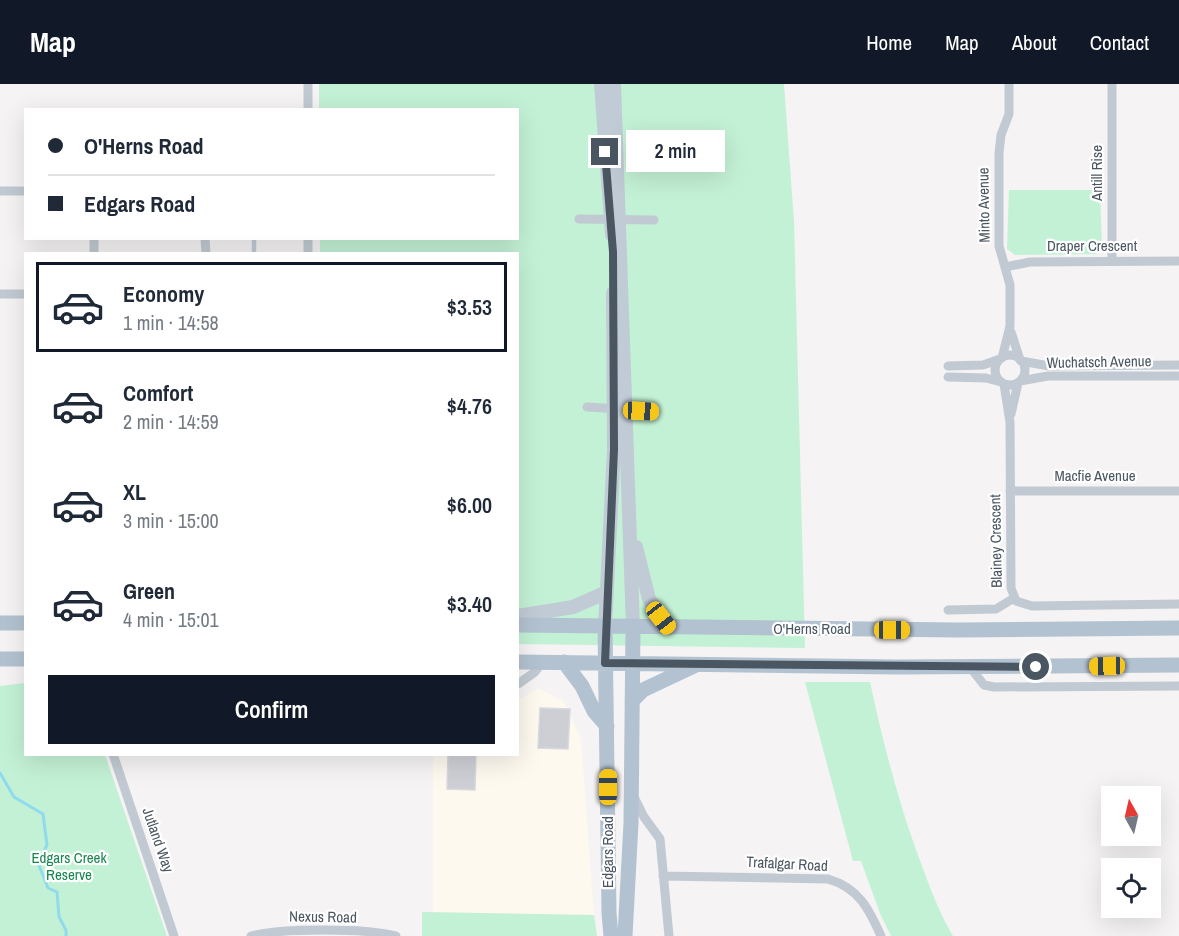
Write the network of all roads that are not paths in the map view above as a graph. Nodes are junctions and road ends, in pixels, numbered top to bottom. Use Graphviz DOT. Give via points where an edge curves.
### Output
graph roads {
  1 [pos="308,84"];
  2 [pos="601,84"];
  3 [pos="614,84"];
  4 [pos="1009,84"];
  5 [pos="1112,84"];
  6 [pos="308,108"];
  7 [pos="0,191"];
  8 [pos="24,191"];
  9 [pos="579,219"];
  10 [pos="615,219"];
  11 [pos="654,220"];
  12 [pos="1112,261"];
  13 [pos="1179,261"];
  14 [pos="1005,267"];
  15 [pos="0,294"];
  16 [pos="24,294"];
  17 [pos="1010,326"];
  18 [pos="1001,359"];
  19 [pos="1021,361"];
  20 [pos="1179,365"];
  21 [pos="948,366"];
  22 [pos="1179,376"];
  23 [pos="948,377"];
  24 [pos="1019,382"];
  25 [pos="1002,383"];
  26 [pos="587,407"];
  27 [pos="620,410"];
  28 [pos="654,411"];
  29 [pos="1010,422"];
  30 [pos="1010,491"];
  31 [pos="1179,491"];
  32 [pos="629,518"];
  33 [pos="607,592"];
  34 [pos="1014,598"];
  35 [pos="1179,604"];
  36 [pos="948,610"];
  37 [pos="519,616"];
  38 [pos="0,623"];
  39 [pos="24,623"];
  40 [pos="519,625"];
  41 [pos="605,627"];
  42 [pos="633,627"];
  43 [pos="669,628"];
  44 [pos="1179,628"];
  45 [pos="0,659"];
  46 [pos="24,659"];
  47 [pos="519,662"];
  48 [pos="542,662"];
  49 [pos="564,662"];
  50 [pos="605,663"];
  51 [pos="633,663"];
  52 [pos="698,664"];
  53 [pos="1179,665"];
  54 [pos="970,667"];
  55 [pos="519,683"];
  56 [pos="1179,686"];
  57 [pos="632,701"];
  58 [pos="607,726"];
  59 [pos="114,756"];
  60 [pos="631,792"];
  61 [pos="663,876"];
  62 [pos="174,936"];
  63 [pos="251,936"];
  64 [pos="396,936"];
  65 [pos="611,936"];
  66 [pos="625,936"];
  67 [pos="669,936"];
  68 [pos="881,936"];
  1 -- 6 [label="street"];
  2 -- 10 [label="main road, Edgars Road"];
  3 -- 10 [label="main road, Edgars Road"];
  4 -- 14 [label="street, Minto Avenue" via="1008,114 999,153 999,246"];
  5 -- 12 [label="street, Antill Rise"];
  7 -- 8 [label="street"];
  9 -- 10 [label="street"];
  10 -- 11 [label="street"];
  10 -- 27 [label="main road, Edgars Road"];
  12 -- 13 [label="street, Draper Crescent"];
  12 -- 14 [label="street, Draper Crescent" via="1022,262"];
  14 -- 17 [label="street, Minto Avenue" via="1010,285"];
  15 -- 16 [label="street"];
  17 -- 18 [label="street, Minto Avenue"];
  17 -- 19 [label="street, Minto Avenue"];
  18 -- 19 [label="street" via="1012,356"];
  18 -- 21 [label="street" via="974,366"];
  18 -- 25 [label="street" via="995,373"];
  19 -- 20 [label="street, Wuchatsch Avenue" via="1049,366"];
  19 -- 24 [label="street" via="1024,374"];
  22 -- 24 [label="street, Wuchatsch Avenue" via="1048,376"];
  23 -- 25 [label="street" via="986,378"];
  24 -- 25 [label="street"];
  24 -- 29 [label="street, Blainey Crescent"];
  25 -- 29 [label="street, Blainey Crescent"];
  26 -- 27 [label="street"];
  27 -- 28 [label="street"];
  27 -- 32 [label="main road, Edgars Road"];
  27 -- 33 [label="main road, Edgars Road"];
  29 -- 30 [label="street, Blainey Crescent"];
  30 -- 31 [label="street, Macfie Avenue"];
  30 -- 34 [label="street, Blainey Crescent" via="1010,580"];
  32 -- 42 [label="main road, Edgars Road"];
  32 -- 43 [label="main road" via="649,599"];
  33 -- 37 [label="main road" via="573,607"];
  33 -- 41 [label="main road, Edgars Road"];
  34 -- 35 [label="street, Blainey Crescent" via="1032,606"];
  34 -- 36 [label="street" via="996,609"];
  38 -- 39 [label="main road"];
  40 -- 41 [label="main road, O'Herns Road"];
  41 -- 42 [label="main road, O'Herns Road"];
  41 -- 50 [label="main road, Edgars Road"];
  42 -- 43 [label="main road, O'Herns Road"];
  42 -- 51 [label="main road, Edgars Road"];
  43 -- 44 [label="main road, O'Herns Road"];
  45 -- 46 [label="main road"];
  47 -- 48 [label="main road"];
  48 -- 49 [label="main road"];
  48 -- 55 [label="street"];
  49 -- 50 [label="main road"];
  49 -- 58 [label="main road"];
  50 -- 51 [label="main road"];
  50 -- 58 [label="main road, Edgars Road"];
  51 -- 52 [label="main road"];
  51 -- 57 [label="main road, Edgars Road"];
  52 -- 54 [label="main road"];
  52 -- 57 [label="main road" via="643,690"];
  53 -- 54 [label="main road"];
  54 -- 56 [label="street" via="984,685 994,687"];
  57 -- 60 [label="main road, Edgars Road"];
  58 -- 65 [label="main road, Edgars Road"];
  59 -- 62 [label="street, Jutland Way"];
  60 -- 61 [label="street" via="644,818 658,834"];
  60 -- 66 [label="main road, Edgars Road"];
  61 -- 67 [label="street"];
  61 -- 68 [label="street, Trafalgar Road" via="828,879 858,895"];
  63 -- 64 [label="street, Nexus Road" via="280,931 377,932"];
}
